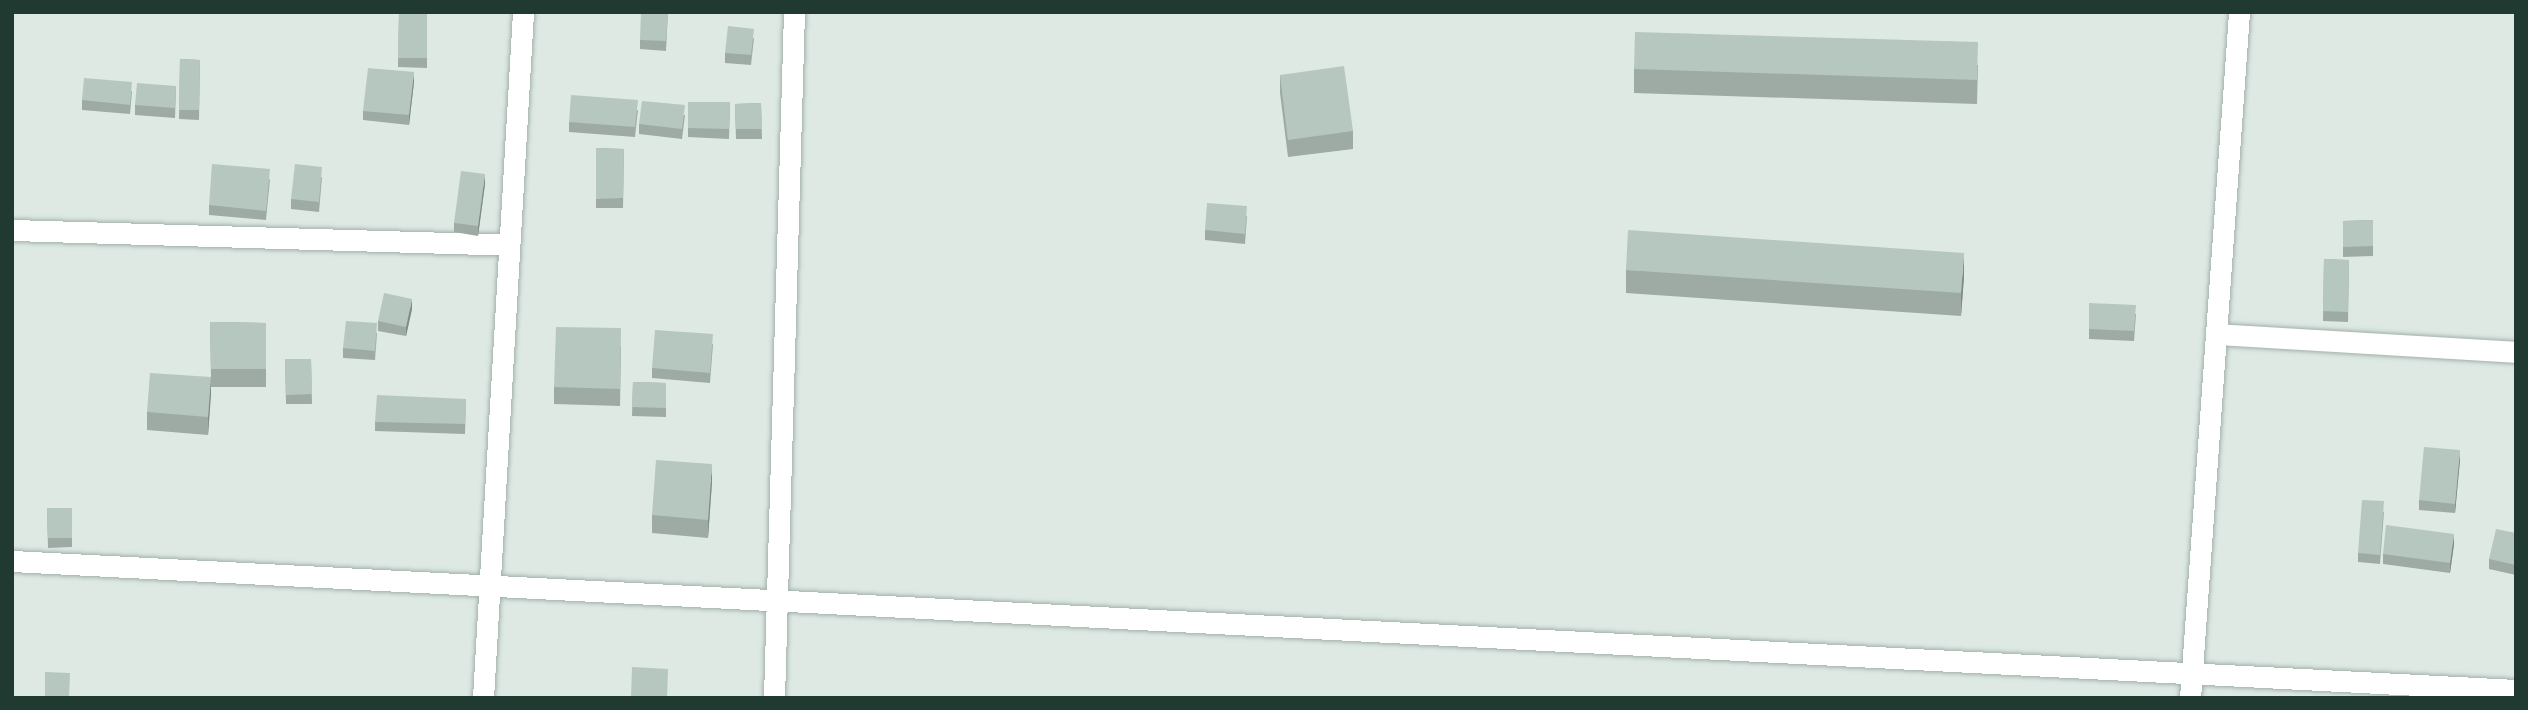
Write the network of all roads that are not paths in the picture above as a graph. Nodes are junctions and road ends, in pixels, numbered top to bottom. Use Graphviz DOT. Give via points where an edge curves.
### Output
graph roads {
  1 [pos="523,12"];
  2 [pos="794,12"];
  3 [pos="2239,12"];
  4 [pos="12,230"];
  5 [pos="509,245"];
  6 [pos="2216,334"];
  7 [pos="2516,352"];
  8 [pos="12,561"];
  9 [pos="490,586"];
  10 [pos="776,601"];
  11 [pos="2192,673"];
  12 [pos="2516,690"];
  13 [pos="483,698"];
  14 [pos="774,698"];
  15 [pos="2190,698"];
  1 -- 5 [label="street"];
  2 -- 10 [label="street"];
  3 -- 6 [label="street"];
  4 -- 5 [label="street"];
  5 -- 9 [label="street"];
  6 -- 7 [label="street"];
  6 -- 11 [label="street"];
  8 -- 9 [label="street"];
  9 -- 10 [label="street"];
  9 -- 13 [label="street"];
  10 -- 11 [label="street"];
  10 -- 14 [label="street"];
  11 -- 12 [label="street"];
  11 -- 15 [label="street"];
}
